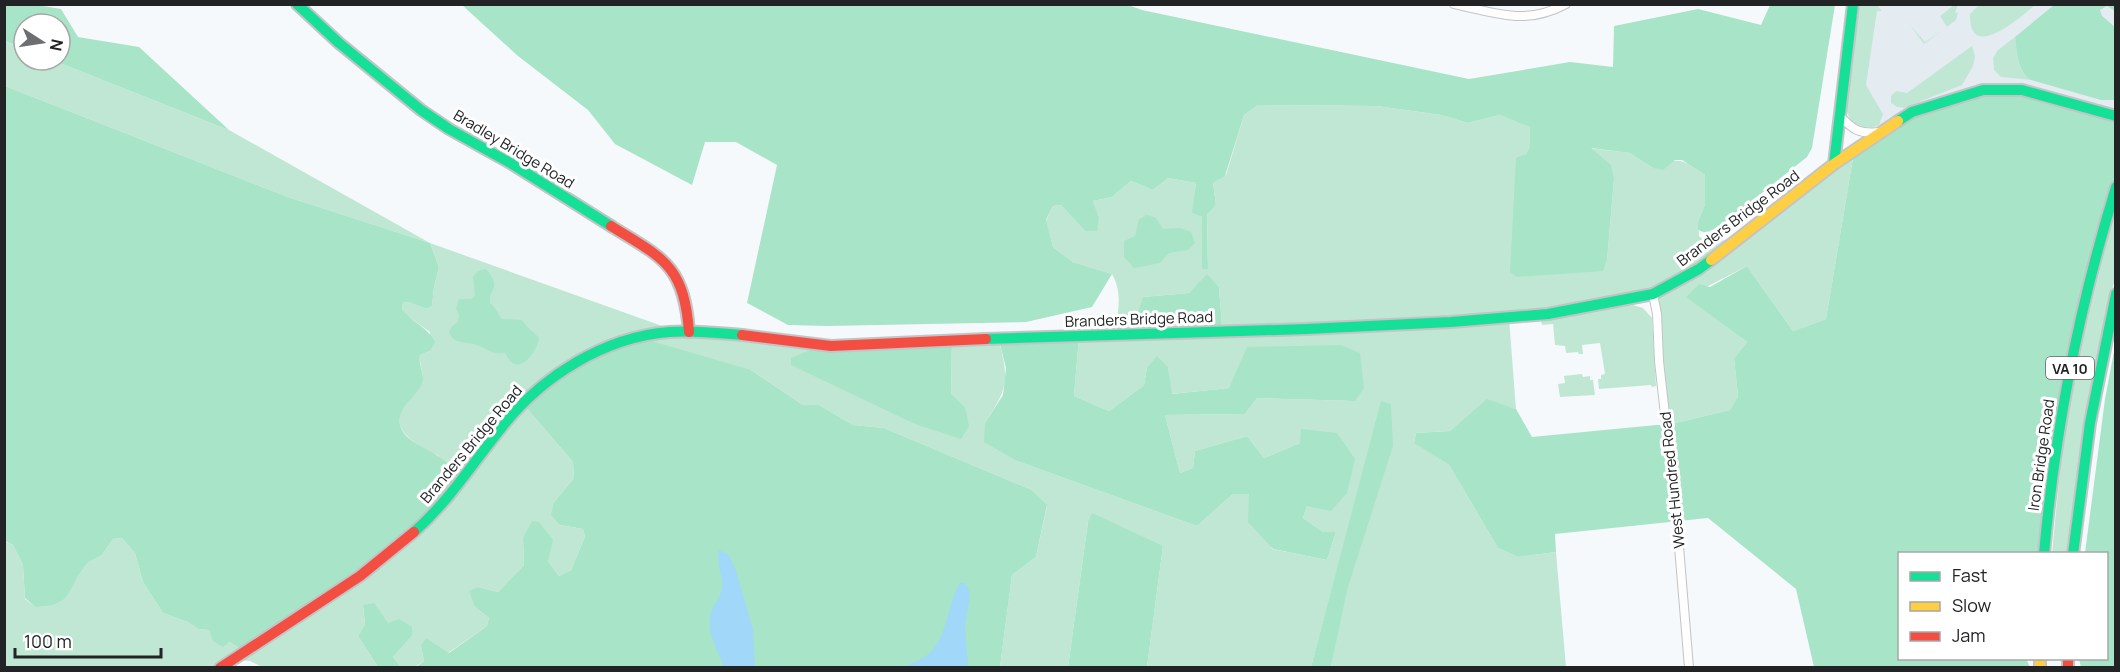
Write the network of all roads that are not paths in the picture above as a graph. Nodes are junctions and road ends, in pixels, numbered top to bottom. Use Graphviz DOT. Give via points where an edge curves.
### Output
graph roads {
  1 [pos="297,4"];
  2 [pos="1454,4"];
  3 [pos="1566,4"];
  4 [pos="1853,4"];
  5 [pos="1839,114"];
  6 [pos="2115,116"];
  7 [pos="1882,132"];
  8 [pos="1834,164"];
  9 [pos="2115,187"];
  10 [pos="1653,294"];
  11 [pos="2115,294"];
  12 [pos="689,332"];
  13 [pos="2044,552"];
  14 [pos="2073,552"];
  15 [pos="220,668"];
  16 [pos="1689,668"];
  1 -- 12 [label="street, Bradley Bridge Road" via="421,110 658,255 682,286"];
  2 -- 3 [label="street" via="1522,17 1548,13"];
  4 -- 5 [label="street"];
  5 -- 7 [label="street" via="1850,128 1863,134"];
  5 -- 8 [label="street"];
  6 -- 7 [label="street, Branders Bridge Road" via="2022,90 1983,90 1912,112"];
  7 -- 8 [label="street, Branders Bridge Road"];
  8 -- 10 [label="street, Branders Bridge Road" via="1699,269"];
  9 -- 13 [label="street, Iron Bridge Road / VA 10" via="2075,340"];
  10 -- 12 [label="street, Branders Bridge Road" via="1548,314 1306,329 831,346"];
  10 -- 16 [label="street, West Hundred Road"];
  11 -- 14 [label="street, VA 10" via="2089,425"];
  12 -- 15 [label="street, Branders Bridge Road" via="667,332 625,341 600,349 559,372 522,404 459,485 396,548"];
}
